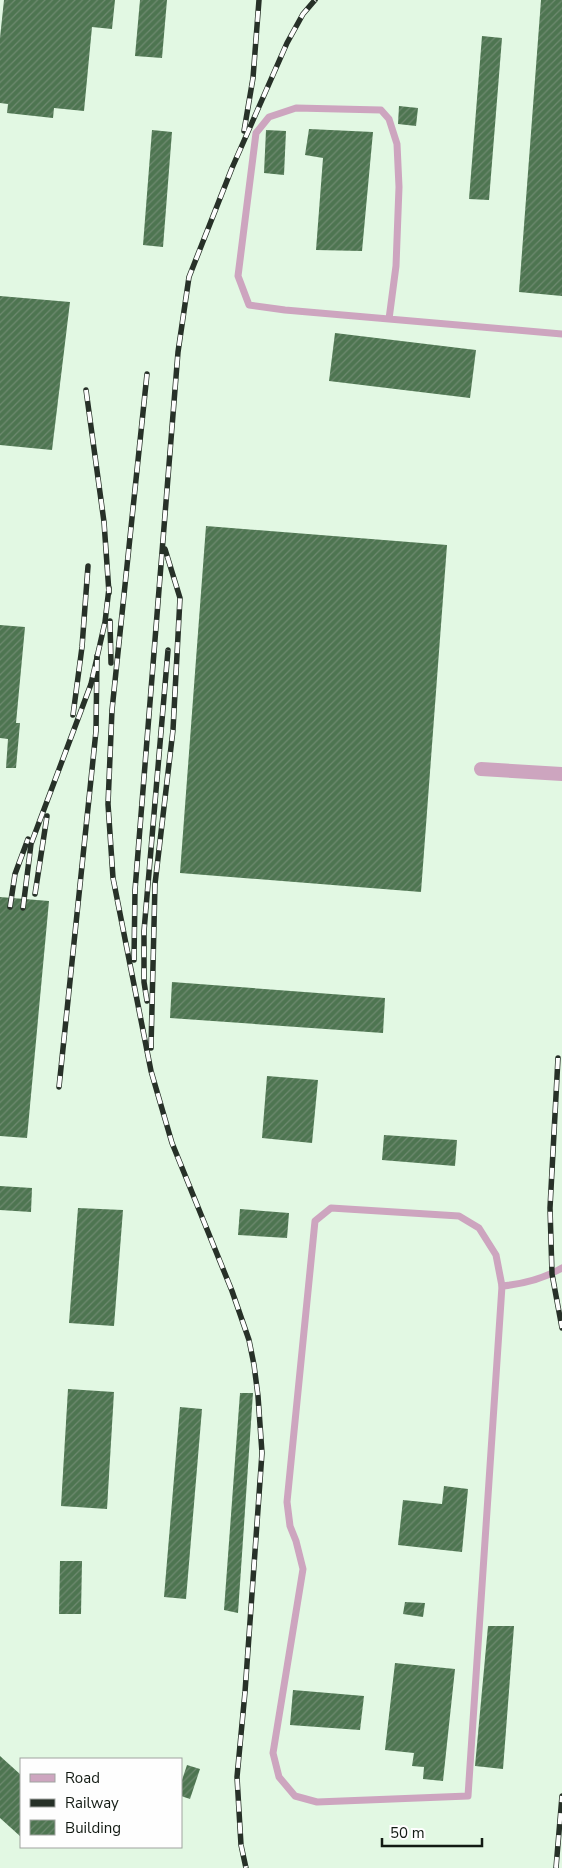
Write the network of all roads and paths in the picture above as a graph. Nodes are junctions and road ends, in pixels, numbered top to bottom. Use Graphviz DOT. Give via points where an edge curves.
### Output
graph roads {
  1 [pos="389,319"];
  2 [pos="562,334"];
  3 [pos="480,768"];
  4 [pos="562,774"];
  5 [pos="562,1268"];
  6 [pos="502,1286"];
  1 -- 1 [label="lane" via="249,305 238,276 256,134 269,117 296,108 381,110 389,118 398,144 399,186 396,266"];
  1 -- 2 [label="lane"];
  3 -- 4 [label="street"];
  5 -- 6 [label="lane" via="530,1282"];
  6 -- 6 [label="lane" via="468,1796 317,1802 295,1796 278,1778 273,1754 304,1569 290,1526 287,1502 315,1221 331,1208 459,1216 479,1228 496,1255"];
}
